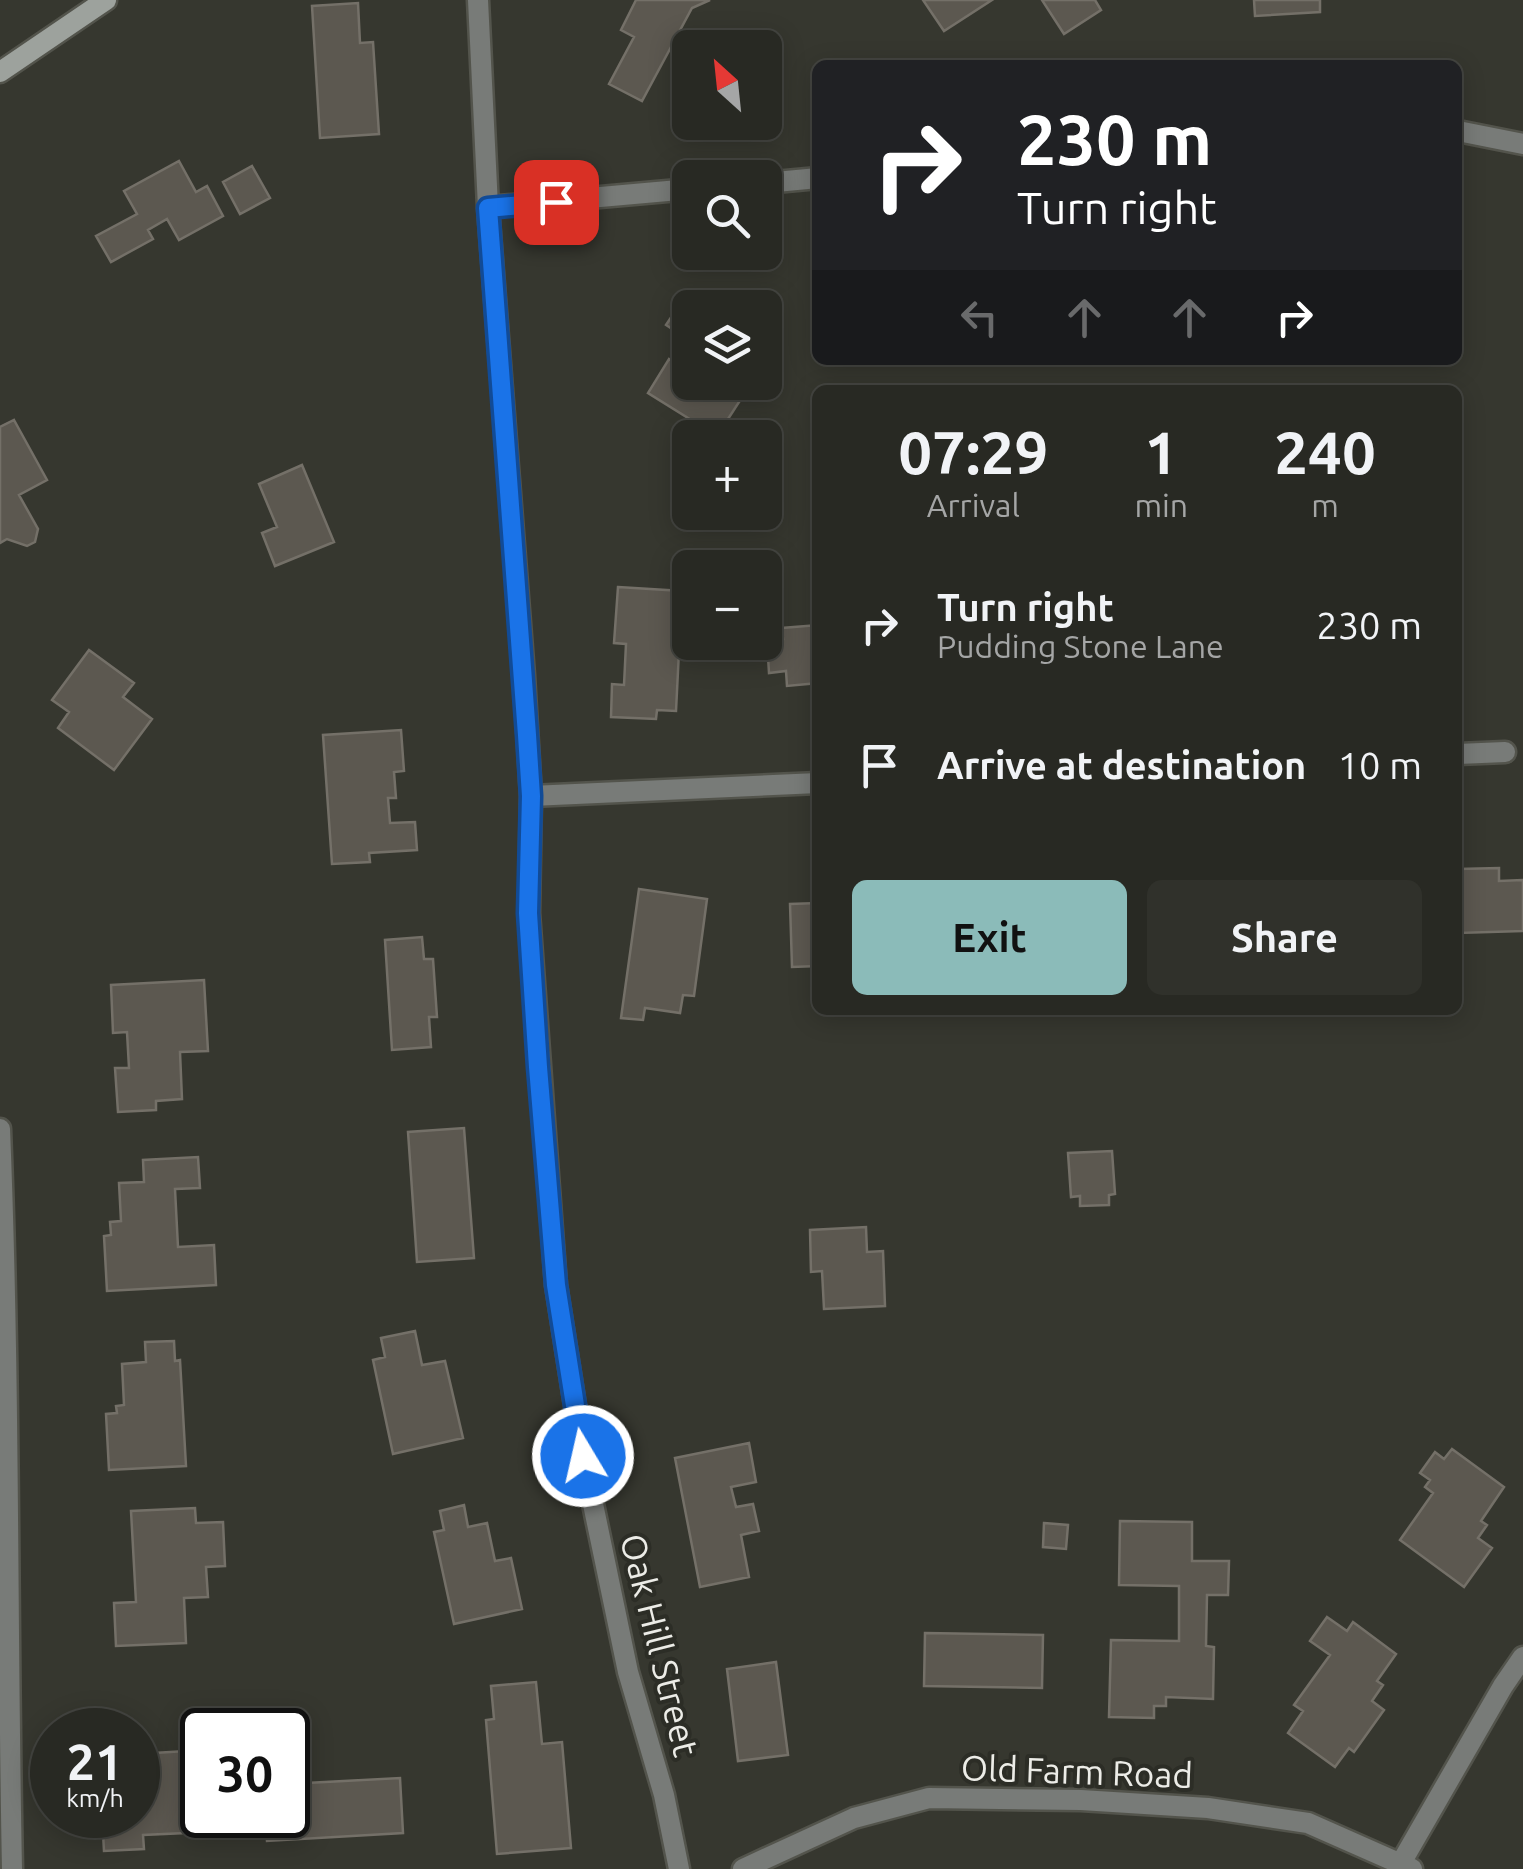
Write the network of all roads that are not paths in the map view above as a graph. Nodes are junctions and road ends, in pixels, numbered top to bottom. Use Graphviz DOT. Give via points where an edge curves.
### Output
graph roads {
  1 [pos="106,0"];
  2 [pos="478,0"];
  3 [pos="0,72"];
  4 [pos="1462,131"];
  5 [pos="1523,144"];
  6 [pos="812,178"];
  7 [pos="782,181"];
  8 [pos="672,192"];
  9 [pos="488,208"];
  10 [pos="1505,752"];
  11 [pos="1462,754"];
  12 [pos="812,782"];
  13 [pos="531,796"];
  14 [pos="0,1130"];
  15 [pos="1523,1657"];
  16 [pos="1406,1866"];
  17 [pos="12,1869"];
  18 [pos="679,1869"];
  19 [pos="742,1869"];
  1 -- 3 [label="main road"];
  2 -- 9 [label="street, Oak Hill Street"];
  4 -- 5 [label="street"];
  6 -- 7 [label="street"];
  8 -- 9 [label="street"];
  9 -- 13 [label="street, Oak Hill Street"];
  10 -- 11 [label="street"];
  12 -- 13 [label="street"];
  13 -- 18 [label="street, Oak Hill Street" via="528,913 556,1285 628,1672"];
  14 -- 17 [label="street"];
  15 -- 16 [label="street"];
  16 -- 19 [label="street, Old Farm Road" via="1308,1823 1224,1810 929,1798 854,1818"];
}
